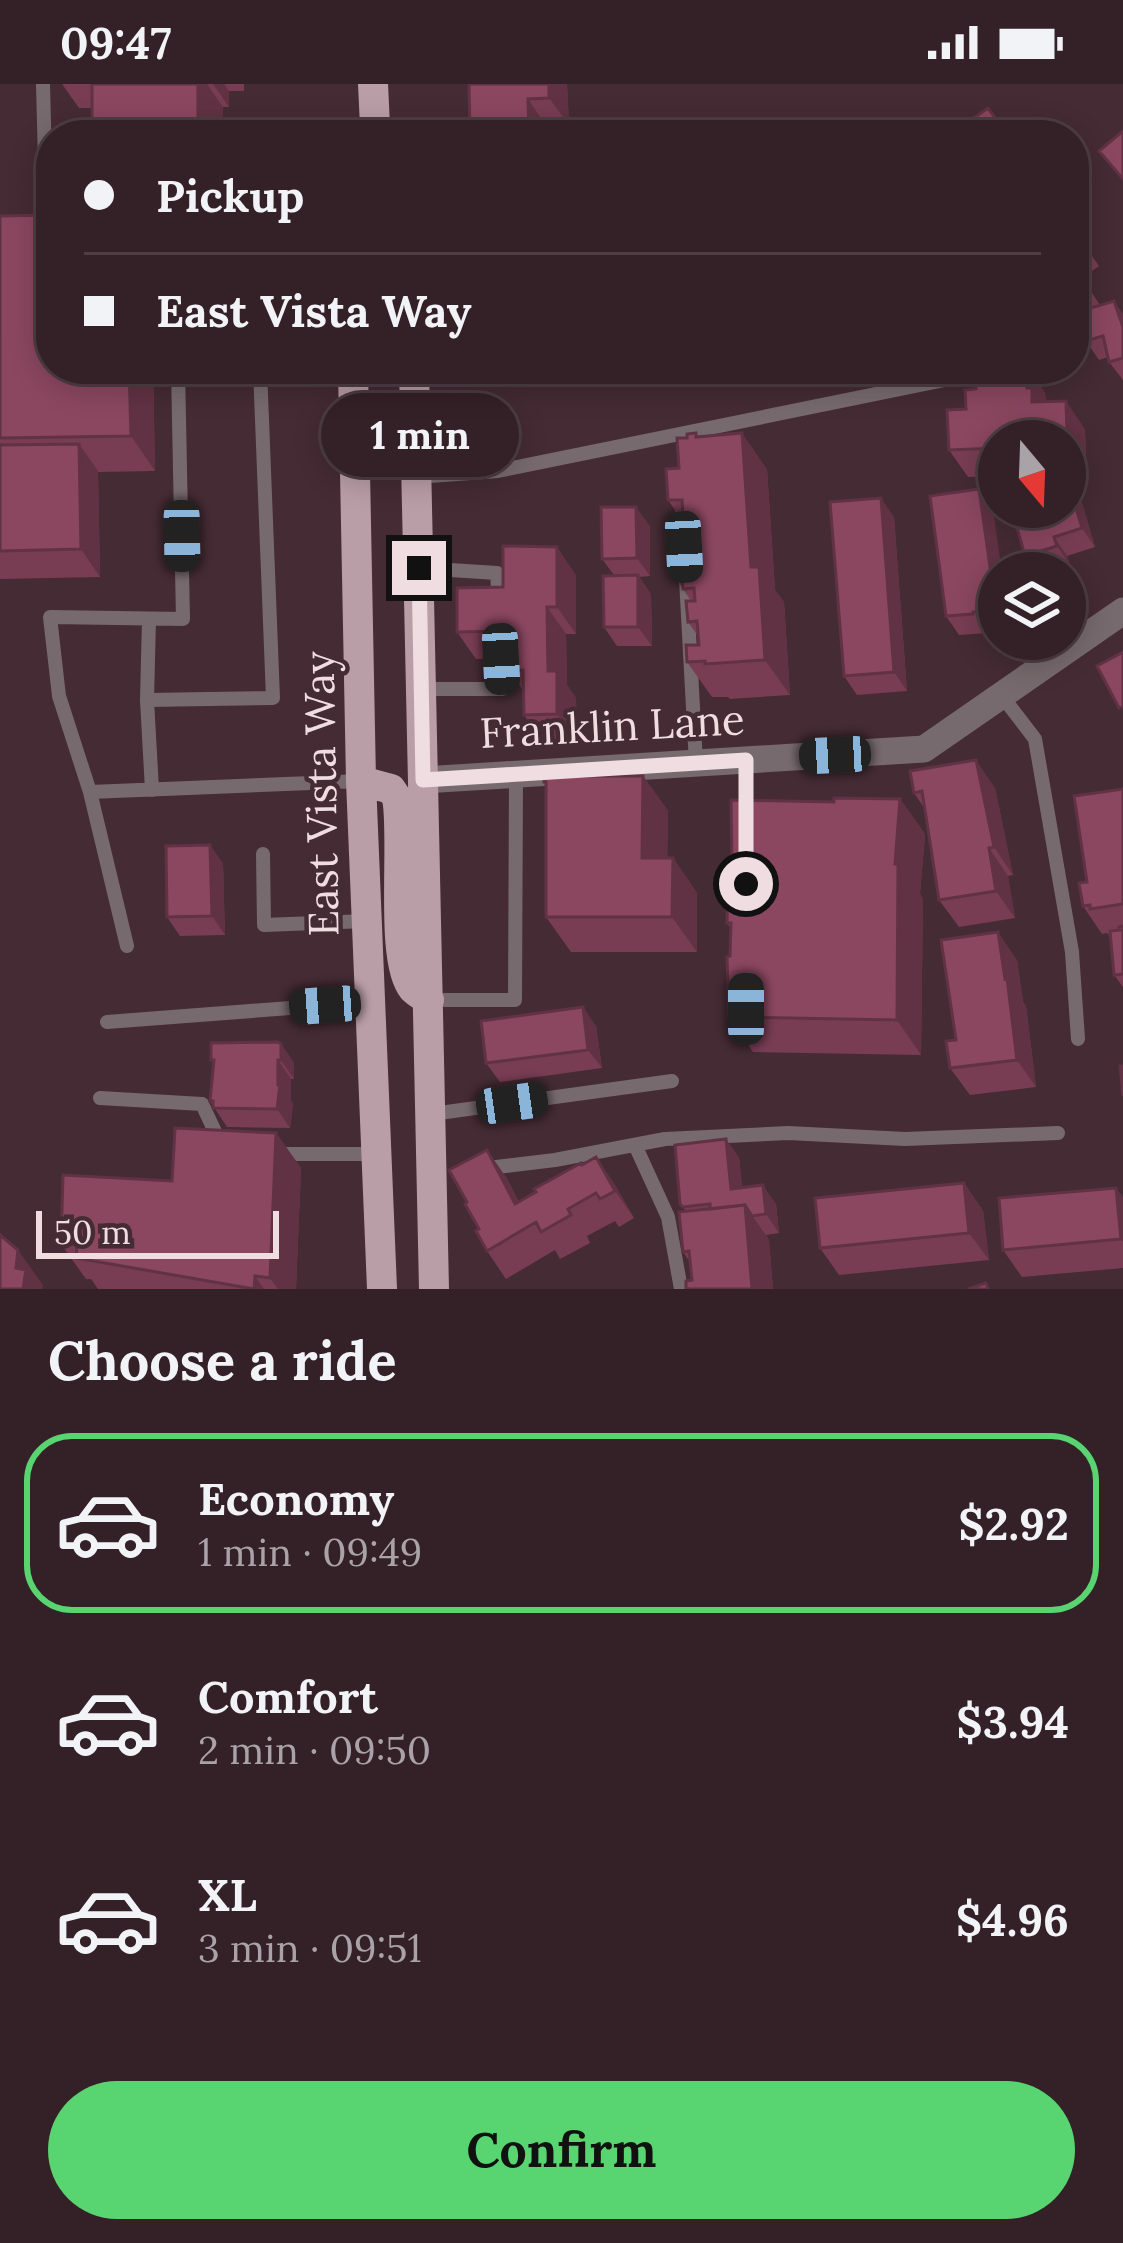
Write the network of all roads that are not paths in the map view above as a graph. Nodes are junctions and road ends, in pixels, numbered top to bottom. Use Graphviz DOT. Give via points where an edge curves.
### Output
graph roads {
  1 [pos="43,84"];
  2 [pos="373,84"];
  3 [pos="44,120"];
  4 [pos="374,120"];
  5 [pos="178,384"];
  6 [pos="261,384"];
  7 [pos="353,384"];
  8 [pos="414,384"];
  9 [pos="925,384"];
  10 [pos="416,477"];
  11 [pos="682,504"];
  12 [pos="419,568"];
  13 [pos="1123,611"];
  14 [pos="499,615"];
  15 [pos="149,619"];
  16 [pos="501,659"];
  17 [pos="422,689"];
  18 [pos="1002,696"];
  19 [pos="147,700"];
  20 [pos="746,760"];
  21 [pos="696,763"];
  22 [pos="516,774"];
  23 [pos="423,780"];
  24 [pos="361,781"];
  25 [pos="152,790"];
  26 [pos="90,792"];
  27 [pos="746,828"];
  28 [pos="263,854"];
  29 [pos="366,921"];
  30 [pos="127,946"];
  31 [pos="429,1000"];
  32 [pos="369,1002"];
  33 [pos="107,1022"];
  34 [pos="1078,1039"];
  35 [pos="672,1081"];
  36 [pos="100,1098"];
  37 [pos="432,1114"];
  38 [pos="1058,1133"];
  39 [pos="635,1144"];
  40 [pos="238,1154"];
  41 [pos="261,1154"];
  42 [pos="375,1154"];
  43 [pos="474,1169"];
  44 [pos="382,1289"];
  45 [pos="434,1289"];
  46 [pos="681,1289"];
  1 -- 3 [label="lane"];
  2 -- 4 [label="main road"];
  5 -- 15 [label="lane" via="183,620"];
  6 -- 19 [label="lane" via="273,698"];
  7 -- 24 [label="main road, East Vista Way"];
  8 -- 10 [label="main road"];
  9 -- 10 [label="lane" via="498,471"];
  10 -- 12 [label="main road"];
  11 -- 21 [label="lane"];
  12 -- 14 [label="lane" via="497,573"];
  12 -- 17 [label="main road"];
  13 -- 18 [label="street, Franklin Lane"];
  15 -- 19 [label="lane"];
  15 -- 26 [label="lane" via="50,617 59,696"];
  16 -- 17 [label="lane" via="502,689"];
  17 -- 23 [label="main road"];
  18 -- 20 [label="street, Franklin Lane" via="924,749"];
  18 -- 34 [label="lane" via="1035,739 1072,952"];
  19 -- 25 [label="lane"];
  20 -- 21 [label="street, Franklin Lane"];
  20 -- 27 [label="lane"];
  21 -- 22 [label="street, Franklin Lane"];
  22 -- 23 [label="street, Franklin Lane"];
  22 -- 31 [label="lane" via="515,1000"];
  23 -- 31 [label="main road"];
  24 -- 25 [label="lane"];
  24 -- 29 [label="main road, East Vista Way"];
  24 -- 31 [label="main road" via="398,798 401,944 413,989"];
  25 -- 26 [label="lane"];
  26 -- 30 [label="lane"];
  28 -- 29 [label="lane" via="264,925"];
  29 -- 32 [label="main road, East Vista Way"];
  31 -- 37 [label="main road"];
  32 -- 33 [label="lane"];
  32 -- 42 [label="main road, East Vista Way"];
  35 -- 37 [label="lane"];
  36 -- 40 [label="lane" via="202,1104 217,1136"];
  37 -- 45 [label="main road" via="443,1173"];
  38 -- 39 [label="lane" via="788,1133"];
  39 -- 43 [label="lane"];
  39 -- 46 [label="lane" via="668,1217"];
  41 -- 42 [label="lane"];
  42 -- 44 [label="main road, East Vista Way"];
}
